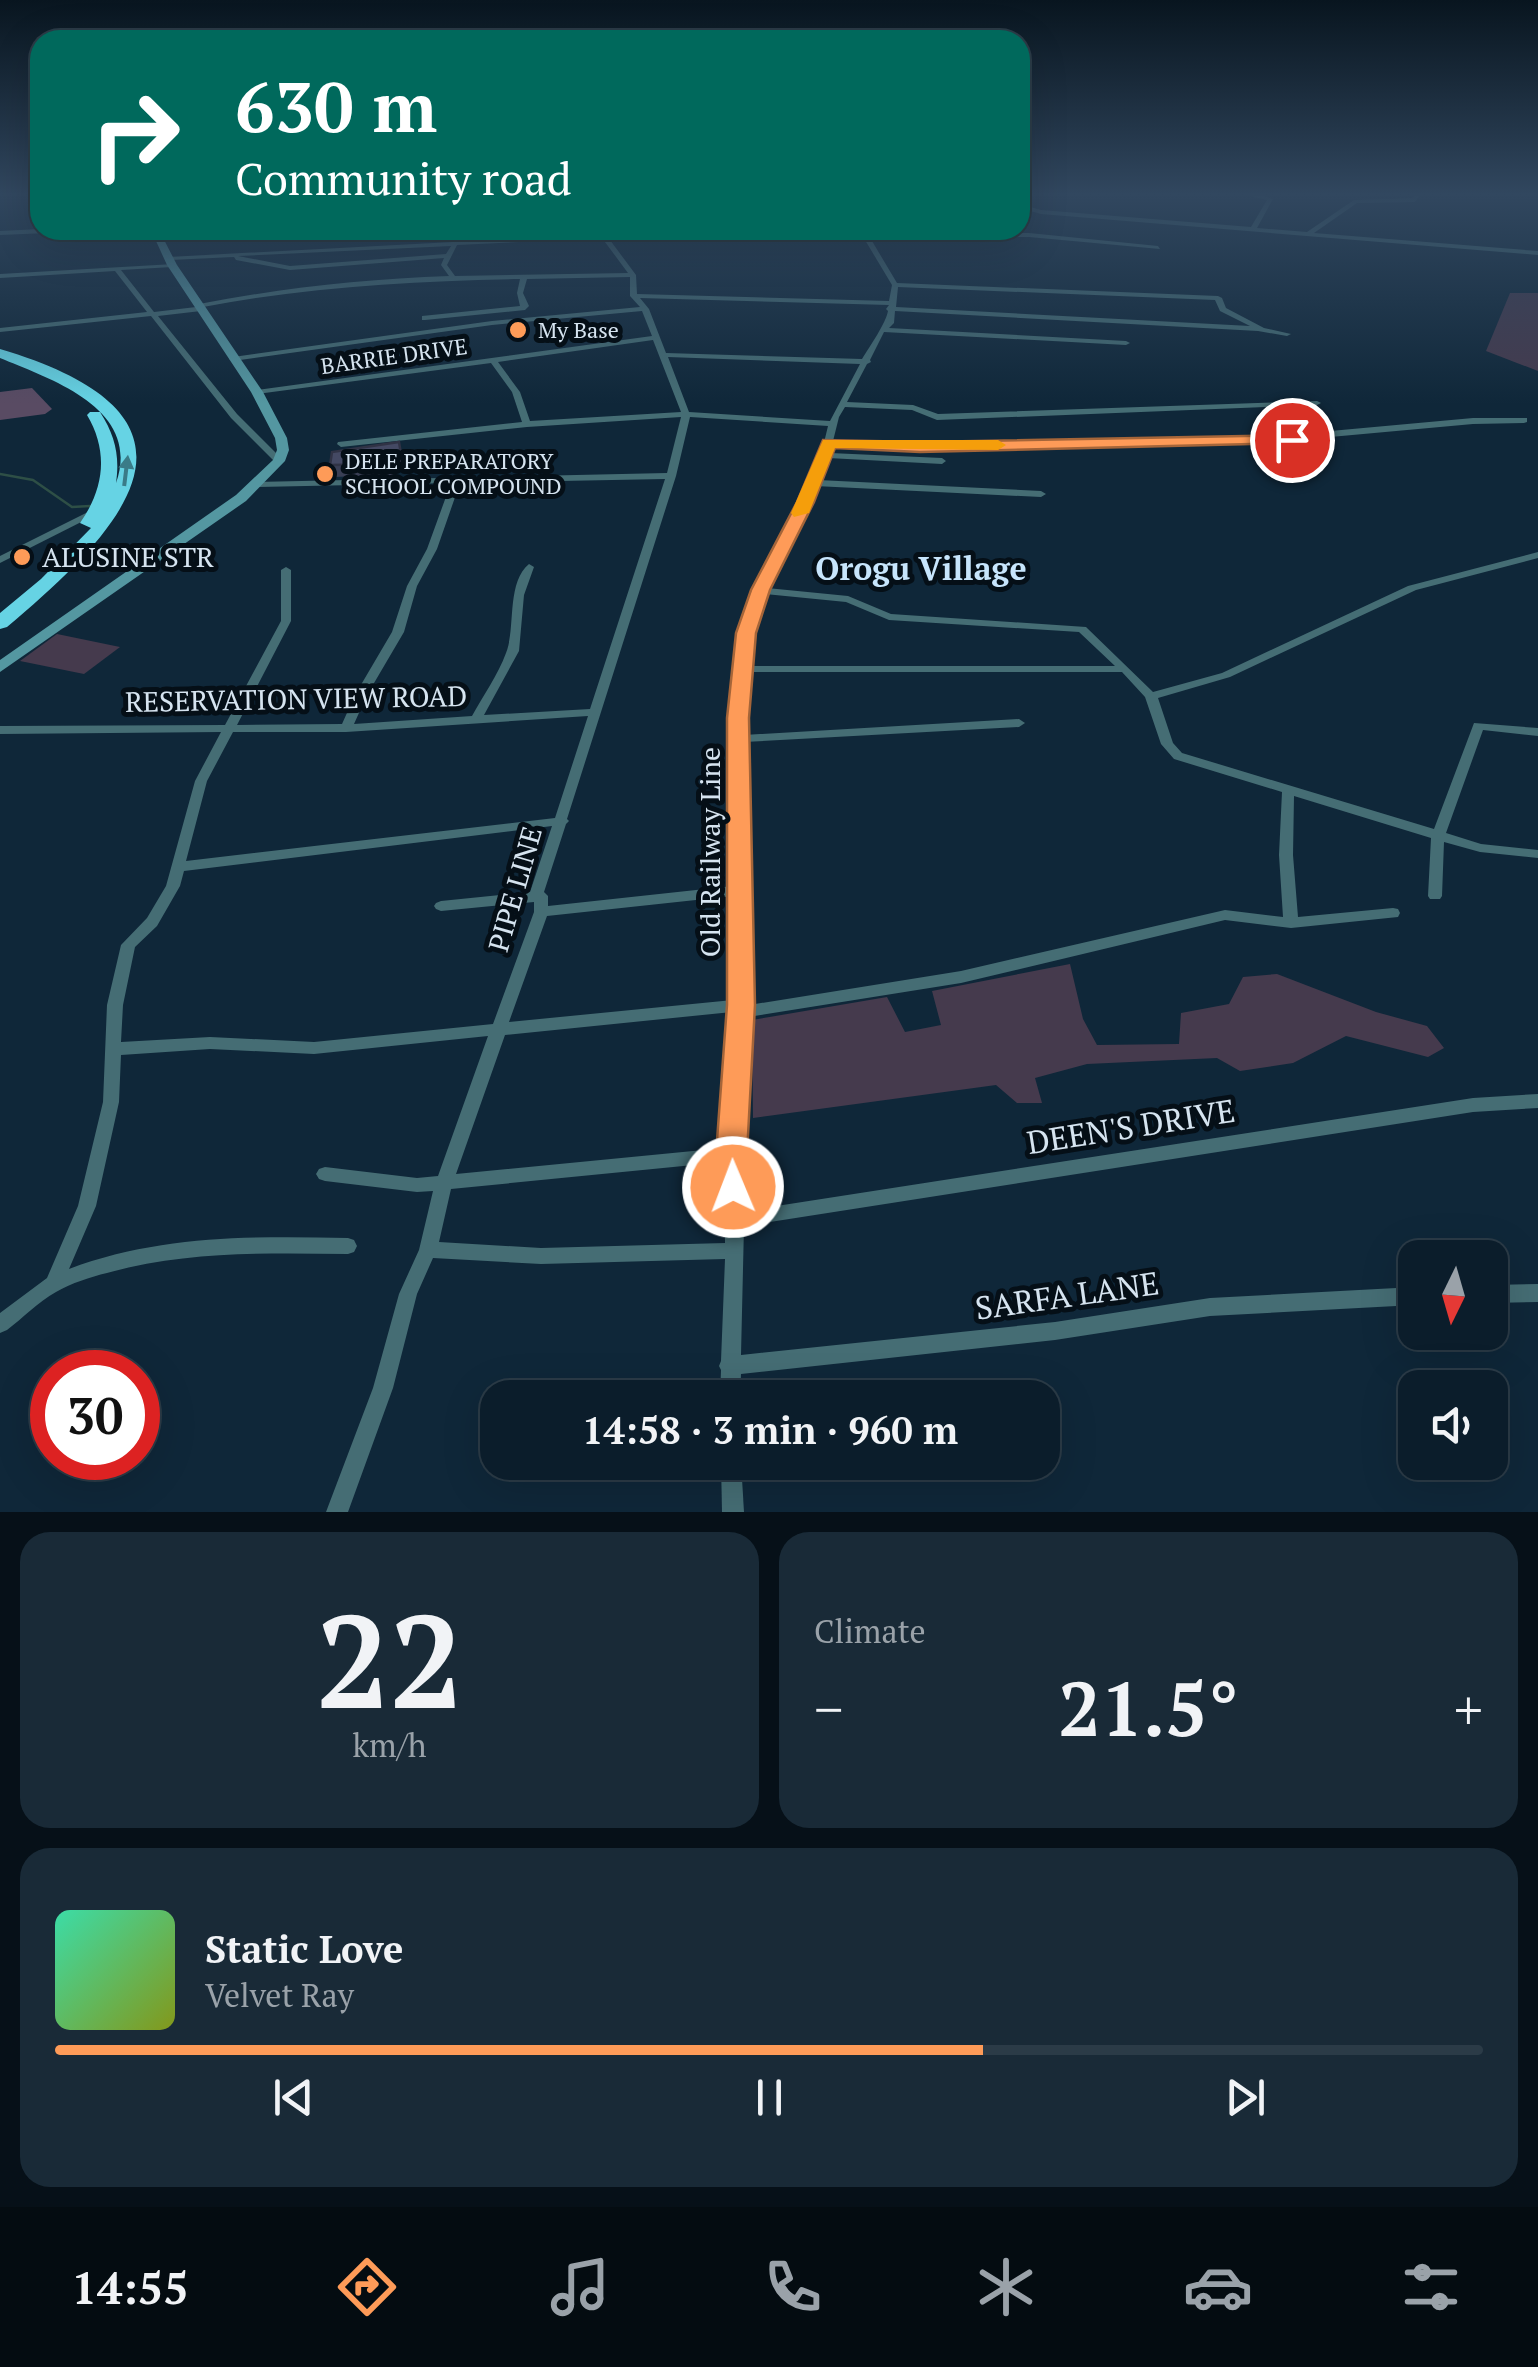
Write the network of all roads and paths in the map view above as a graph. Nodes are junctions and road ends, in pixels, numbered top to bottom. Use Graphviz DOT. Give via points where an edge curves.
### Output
graph roads {
  1 [pos="163,263"];
  2 [pos="172,263"];
  3 [pos="251,263"];
  4 [pos="363,263"];
  5 [pos="446,263"];
  6 [pos="624,263"];
  7 [pos="882,263"];
  8 [pos="118,271"];
  9 [pos="633,275"];
  10 [pos="0,276"];
  11 [pos="524,277"];
  12 [pos="454,279"];
  13 [pos="895,285"];
  14 [pos="634,296"];
  15 [pos="891,306"];
  16 [pos="200,307"];
  17 [pos="645,309"];
  18 [pos="152,312"];
  19 [pos="425,318"];
  20 [pos="0,330"];
  21 [pos="882,330"];
  22 [pos="1262,330"];
  23 [pos="1288,334"];
  24 [pos="654,338"];
  25 [pos="1126,343"];
  26 [pos="0,353"];
  27 [pos="663,355"];
  28 [pos="233,359"];
  29 [pos="493,360"];
  30 [pos="0,362"];
  31 [pos="867,362"];
  32 [pos="257,392"];
  33 [pos="1317,403"];
  34 [pos="843,404"];
  35 [pos="686,414"];
  36 [pos="1524,420"];
  37 [pos="527,424"];
  38 [pos="833,424"];
  39 [pos="341,444"];
  40 [pos="827,449"];
  41 [pos="942,460"];
  42 [pos="278,461"];
  43 [pos="671,476"];
  44 [pos="456,482"];
  45 [pos="812,482"];
  46 [pos="258,484"];
  47 [pos="1041,494"];
  48 [pos="101,508"];
  49 [pos="1538,555"];
  50 [pos="0,560"];
  51 [pos="529,567"];
  52 [pos="286,570"];
  53 [pos="760,590"];
  54 [pos="0,607"];
  55 [pos="0,622"];
  56 [pos="0,667"];
  57 [pos="743,668"];
  58 [pos="1125,668"];
  59 [pos="1151,696"];
  60 [pos="592,712"];
  61 [pos="476,720"];
  62 [pos="1018,723"];
  63 [pos="229,728"];
  64 [pos="346,728"];
  65 [pos="0,730"];
  66 [pos="1538,732"];
  67 [pos="739,739"];
  68 [pos="1288,791"];
  69 [pos="562,821"];
  70 [pos="1438,836"];
  71 [pos="1538,854"];
  72 [pos="177,868"];
  73 [pos="740,890"];
  74 [pos="1435,896"];
  75 [pos="541,904"];
  76 [pos="441,906"];
  77 [pos="1393,913"];
  78 [pos="1292,923"];
  79 [pos="741,1009"];
  80 [pos="500,1029"];
  81 [pos="113,1049"];
  82 [pos="1538,1101"];
  83 [pos="732,1154"];
  84 [pos="325,1174"];
  85 [pos="444,1182"];
  86 [pos="735,1220"];
  87 [pos="348,1246"];
  88 [pos="428,1250"];
  89 [pos="732,1251"];
  90 [pos="54,1283"];
  91 [pos="1538,1293"];
  92 [pos="1508,1294"];
  93 [pos="1398,1297"];
  94 [pos="0,1324"];
  95 [pos="729,1366"];
  96 [pos="729,1380"];
  97 [pos="732,1480"];
  98 [pos="337,1512"];
  99 [pos="733,1512"];
  1 -- 8 [label="street"];
  2 -- 16 [label="street"];
  3 -- 4 [label="street" via="290,268"];
  5 -- 12 [label="street"];
  6 -- 9 [label="street"];
  7 -- 13 [label="street"];
  8 -- 10 [label="street"];
  8 -- 18 [label="street"];
  9 -- 11 [label="street"];
  9 -- 14 [label="street"];
  11 -- 12 [label="street"];
  11 -- 19 [label="street" via="522,308"];
  12 -- 16 [label="street" via="300,290"];
  13 -- 15 [label="street, Old Railway Line"];
  13 -- 22 [label="street" via="1218,298 1223,309"];
  14 -- 15 [label="street"];
  14 -- 17 [label="street"];
  15 -- 21 [label="street, Old Railway Line" via="890,323"];
  15 -- 22 [label="street"];
  16 -- 18 [label="street"];
  16 -- 28 [label="street"];
  17 -- 24 [label="street"];
  17 -- 28 [label="street"];
  18 -- 20 [label="street"];
  18 -- 42 [label="street"];
  21 -- 25 [label="street"];
  21 -- 31 [label="street, Old Railway Line"];
  22 -- 23 [label="street"];
  24 -- 27 [label="street"];
  24 -- 29 [label="street, BARRIE DRIVE"];
  55 -- 26 [label="highway, one-way" via="80,553 116,508 130,460 110,411"];
  27 -- 31 [label="street"];
  27 -- 35 [label="street"];
  28 -- 32 [label="street"];
  29 -- 32 [label="street, BARRIE DRIVE"];
  29 -- 37 [label="street" via="516,392"];
  30 -- 48 [label="highway" via="96,416 110,438"];
  31 -- 34 [label="street, Old Railway Line"];
  32 -- 42 [label="street" via="281,438"];
  33 -- 34 [label="street" via="938,417 913,408"];
  34 -- 38 [label="street, Old Railway Line"];
  35 -- 37 [label="street"];
  35 -- 38 [label="street"];
  35 -- 43 [label="street, PIPE LINE"];
  36 -- 40 [label="street" via="1253,441"];
  37 -- 39 [label="street"];
  38 -- 40 [label="street, Old Railway Line"];
  40 -- 41 [label="street"];
  40 -- 45 [label="street, Old Railway Line"];
  42 -- 46 [label="street"];
  43 -- 44 [label="street"];
  43 -- 60 [label="street, PIPE LINE"];
  44 -- 46 [label="street"];
  44 -- 64 [label="street" via="398,632"];
  45 -- 47 [label="street"];
  45 -- 53 [label="street, Old Railway Line"];
  46 -- 56 [label="street"];
  48 -- 50 [label="street"];
  48 -- 54 [label="highway" via="67,550"];
  49 -- 59 [label="street" via="1412,588 1226,675"];
  51 -- 61 [label="street" via="512,651"];
  52 -- 63 [label="street" via="286,621"];
  53 -- 57 [label="street, Old Railway Line"];
  53 -- 58 [label="street" via="848,599 890,617 1082,629"];
  57 -- 58 [label="street"];
  57 -- 67 [label="street, Old Railway Line"];
  58 -- 59 [label="street"];
  59 -- 68 [label="street" via="1167,744 1178,756"];
  60 -- 61 [label="street, RESERVATION VIEW ROAD"];
  60 -- 69 [label="street, PIPE LINE"];
  61 -- 64 [label="street, RESERVATION VIEW ROAD"];
  62 -- 67 [label="street"];
  63 -- 64 [label="street, RESERVATION VIEW ROAD"];
  63 -- 65 [label="street, RESERVATION VIEW ROAD"];
  63 -- 72 [label="street" via="201,782"];
  66 -- 70 [label="street" via="1478,726"];
  67 -- 73 [label="street, Old Railway Line"];
  68 -- 70 [label="street"];
  68 -- 78 [label="street"];
  69 -- 72 [label="street"];
  69 -- 75 [label="street, PIPE LINE" via="536,896"];
  70 -- 71 [label="street"];
  70 -- 74 [label="street"];
  72 -- 81 [label="street" via="152,922 128,945"];
  73 -- 75 [label="street"];
  73 -- 79 [label="street, Old Railway Line"];
  75 -- 76 [label="street"];
  75 -- 80 [label="street, PIPE LINE"];
  77 -- 78 [label="street"];
  78 -- 79 [label="street" via="1225,914 961,976"];
  79 -- 80 [label="street"];
  79 -- 83 [label="street, Old Railway Line"];
  80 -- 81 [label="street" via="314,1048"];
  80 -- 85 [label="street, PIPE LINE"];
  81 -- 90 [label="street" via="110,1102 88,1206"];
  82 -- 86 [label="street, DEEN'S DRIVE" via="1454,1108"];
  83 -- 85 [label="street"];
  83 -- 86 [label="street, Old Railway Line"];
  84 -- 85 [label="street"];
  85 -- 88 [label="street, PIPE LINE"];
  86 -- 89 [label="street, Old Railway Line"];
  87 -- 90 [label="street" via="200,1247 145,1255"];
  88 -- 89 [label="street" via="541,1256"];
  88 -- 98 [label="street, PIPE LINE"];
  89 -- 95 [label="street, Old Railway Line"];
  90 -- 94 [label="street"];
  91 -- 92 [label="street"];
  93 -- 95 [label="street, SARFA LANE" via="1210,1307"];
  95 -- 96 [label="street, Old Railway Line"];
  97 -- 99 [label="street"];
}
